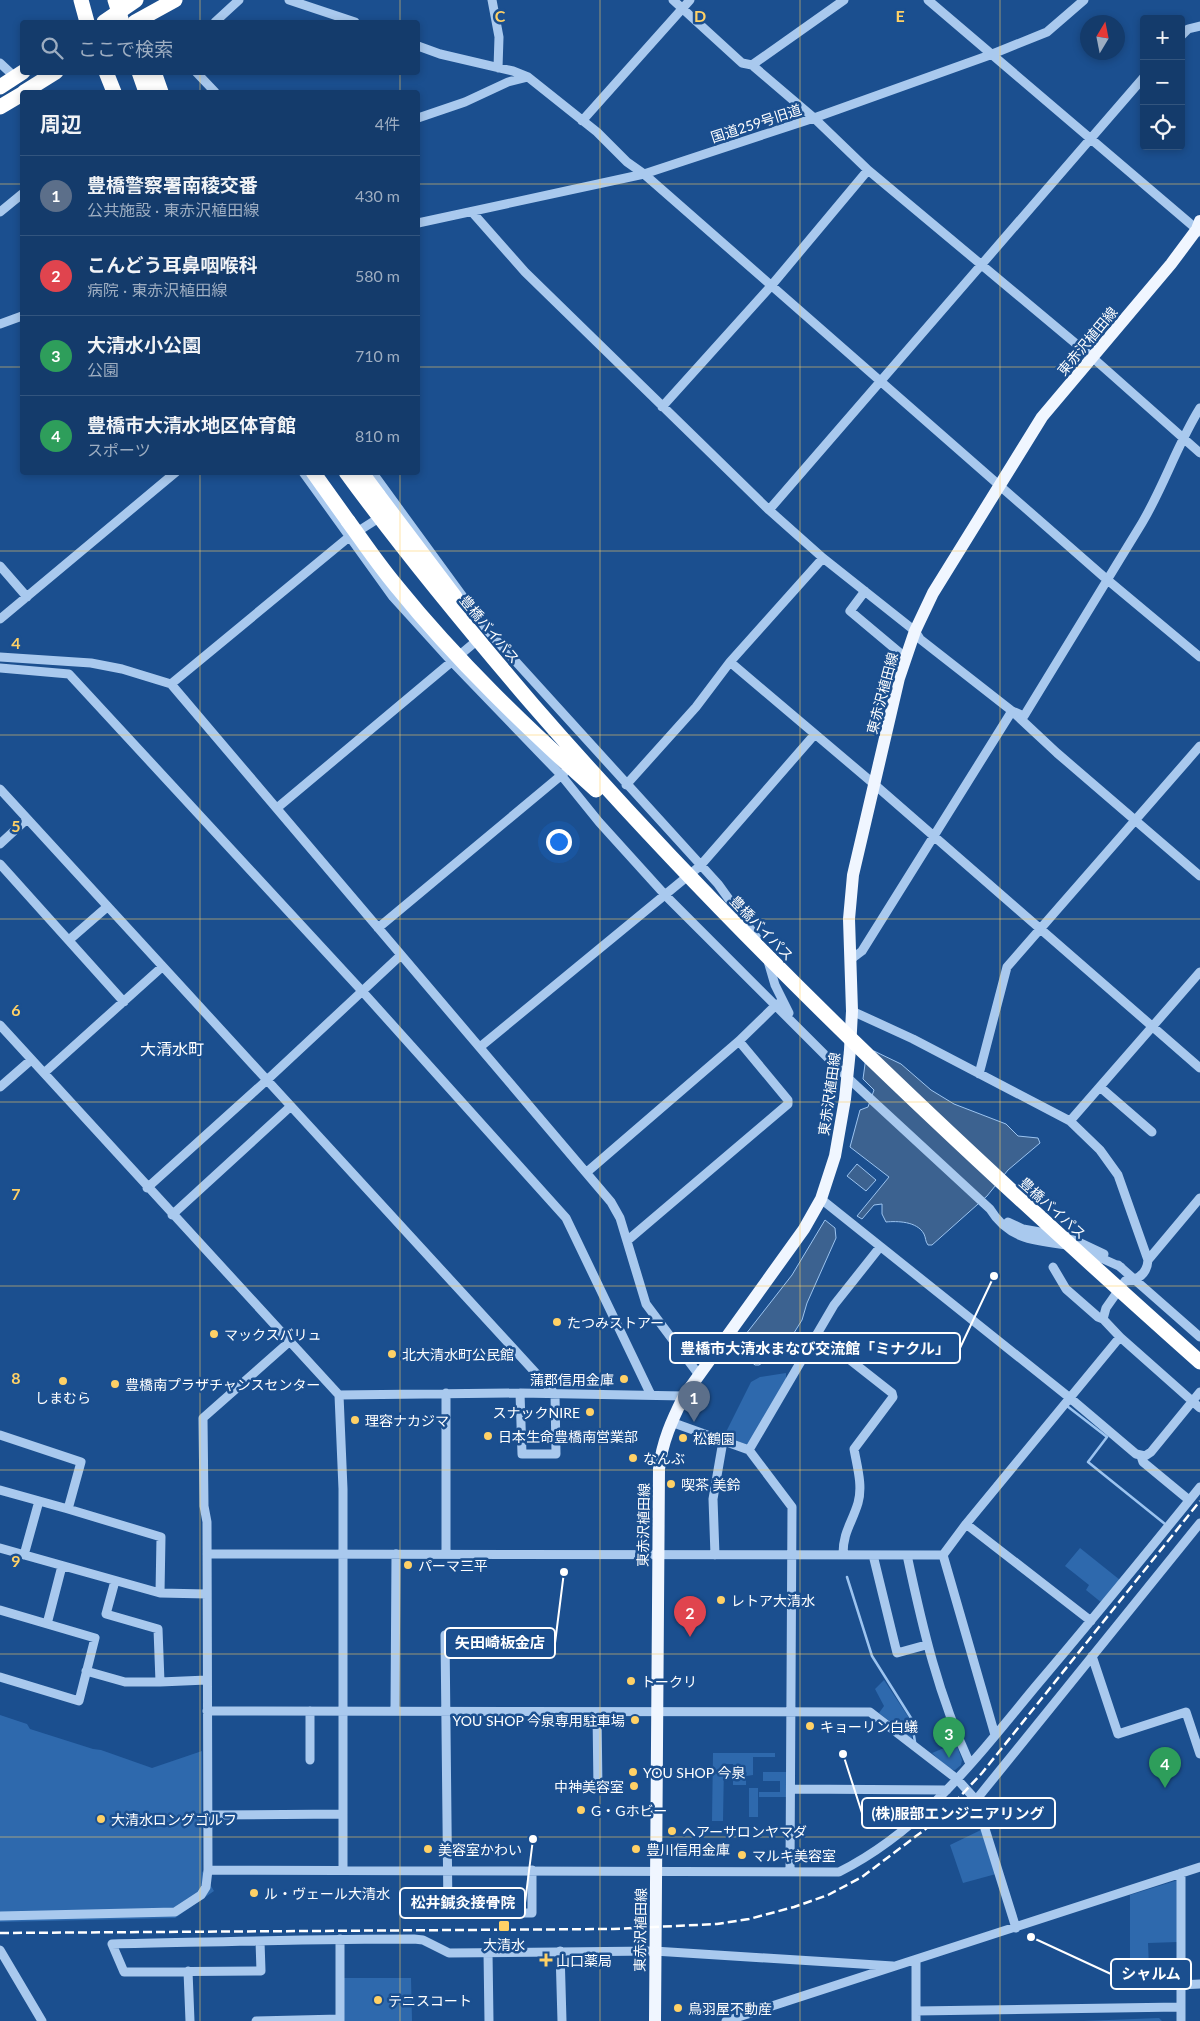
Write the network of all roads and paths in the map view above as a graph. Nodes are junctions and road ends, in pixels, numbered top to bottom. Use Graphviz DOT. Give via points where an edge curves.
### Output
graph roads {
  1 [pos="81,0"];
  2 [pos="115,0"];
  3 [pos="175,0"];
  4 [pos="239,0"];
  5 [pos="289,0"];
  6 [pos="492,0"];
  7 [pos="673,0"];
  8 [pos="690,0"];
  9 [pos="844,0"];
  10 [pos="928,0"];
  11 [pos="1084,0"];
  12 [pos="134,1"];
  13 [pos="683,8"];
  14 [pos="86,20"];
  15 [pos="107,20"];
  16 [pos="121,20"];
  17 [pos="138,20"];
  18 [pos="141,20"];
  19 [pos="217,20"];
  20 [pos="348,20"];
  21 [pos="1200,26"];
  22 [pos="1185,32"];
  23 [pos="420,47"];
  24 [pos="990,55"];
  25 [pos="0,63"];
  26 [pos="752,65"];
  27 [pos="498,68"];
  28 [pos="19,75"];
  29 [pos="52,75"];
  30 [pos="107,75"];
  31 [pos="140,75"];
  32 [pos="156,75"];
  33 [pos="199,75"];
  34 [pos="528,77"];
  35 [pos="1140,82"];
  36 [pos="0,87"];
  37 [pos="30,90"];
  38 [pos="113,90"];
  39 [pos="145,90"];
  40 [pos="160,90"];
  41 [pos="213,90"];
  42 [pos="20,96"];
  43 [pos="0,107"];
  44 [pos="420,117"];
  45 [pos="814,118"];
  46 [pos="582,121"];
  47 [pos="1090,138"];
  48 [pos="868,170"];
  49 [pos="644,174"];
  50 [pos="20,196"];
  51 [pos="0,212"];
  52 [pos="472,212"];
  53 [pos="420,223"];
  54 [pos="1199,227"];
  55 [pos="982,265"];
  56 [pos="771,286"];
  57 [pos="20,317"];
  58 [pos="0,324"];
  59 [pos="1093,358"];
  60 [pos="880,381"];
  61 [pos="662,407"];
  62 [pos="1200,408"];
  63 [pos="1182,437"];
  64 [pos="1200,452"];
  65 [pos="172,475"];
  66 [pos="305,475"];
  67 [pos="315,475"];
  68 [pos="348,475"];
  69 [pos="363,475"];
  70 [pos="374,475"];
  71 [pos="1000,484"];
  72 [pos="397,506"];
  73 [pos="769,510"];
  74 [pos="349,537"];
  75 [pos="823,558"];
  76 [pos="0,566"];
  77 [pos="1107,580"];
  78 [pos="865,591"];
  79 [pos="27,597"];
  80 [pos="0,619"];
  81 [pos="488,631"];
  82 [pos="915,631"];
  83 [pos="0,657"];
  84 [pos="492,657"];
  85 [pos="1200,657"];
  86 [pos="906,658"];
  87 [pos="452,662"];
  88 [pos="730,662"];
  89 [pos="0,668"];
  90 [pos="171,684"];
  91 [pos="1012,711"];
  92 [pos="815,734"];
  93 [pos="1200,746"];
  94 [pos="595,750"];
  95 [pos="561,775"];
  96 [pos="874,784"];
  97 [pos="626,785"];
  98 [pos="0,789"];
  99 [pos="277,808"];
  100 [pos="27,819"];
  101 [pos="1136,820"];
  102 [pos="933,836"];
  103 [pos="0,844"];
  104 [pos="663,849"];
  105 [pos="0,864"];
  106 [pos="700,866"];
  107 [pos="1200,876"];
  108 [pos="666,896"];
  109 [pos="107,907"];
  110 [pos="378,928"];
  111 [pos="1040,929"];
  112 [pos="69,940"];
  113 [pos="401,954"];
  114 [pos="850,960"];
  115 [pos="162,967"];
  116 [pos="1200,972"];
  117 [pos="362,991"];
  118 [pos="124,1002"];
  119 [pos="777,1004"];
  120 [pos="852,1011"];
  121 [pos="0,1025"];
  122 [pos="1152,1027"];
  123 [pos="802,1029"];
  124 [pos="739,1041"];
  125 [pos="480,1047"];
  126 [pos="31,1060"];
  127 [pos="1200,1068"];
  128 [pos="44,1073"];
  129 [pos="979,1074"];
  130 [pos="848,1078"];
  131 [pos="267,1080"];
  132 [pos="1100,1086"];
  133 [pos="0,1087"];
  134 [pos="291,1106"];
  135 [pos="1070,1121"];
  136 [pos="1152,1132"];
  137 [pos="586,1172"];
  138 [pos="147,1188"];
  139 [pos="1200,1198"];
  140 [pos="821,1199"];
  141 [pos="172,1216"];
  142 [pos="628,1240"];
  143 [pos="880,1247"];
  144 [pos="1148,1260"];
  145 [pos="1053,1267"];
  146 [pos="1136,1280"];
  147 [pos="1103,1319"];
  148 [pos="817,1334"];
  149 [pos="1120,1337"];
  150 [pos="1200,1337"];
  151 [pos="289,1342"];
  152 [pos="1200,1362"];
  153 [pos="699,1375"];
  154 [pos="1200,1392"];
  155 [pos="446,1393"];
  156 [pos="520,1393"];
  157 [pos="555,1394"];
  158 [pos="338,1395"];
  159 [pos="651,1395"];
  160 [pos="684,1396"];
  161 [pos="1070,1398"];
  162 [pos="1192,1401"];
  163 [pos="1200,1408"];
  164 [pos="671,1422"];
  165 [pos="0,1435"];
  166 [pos="723,1441"];
  167 [pos="749,1450"];
  168 [pos="1140,1456"];
  169 [pos="1200,1487"];
  170 [pos="0,1490"];
  171 [pos="1189,1500"];
  172 [pos="39,1501"];
  173 [pos="68,1509"];
  174 [pos="1200,1523"];
  175 [pos="966,1524"];
  176 [pos="0,1548"];
  177 [pos="206,1554"];
  178 [pos="343,1554"];
  179 [pos="396,1554"];
  180 [pos="446,1554"];
  181 [pos="843,1554"];
  182 [pos="24,1555"];
  183 [pos="658,1555"];
  184 [pos="715,1555"];
  185 [pos="791,1555"];
  186 [pos="873,1555"];
  187 [pos="907,1555"];
  188 [pos="943,1555"];
  189 [pos="62,1566"];
  190 [pos="115,1581"];
  191 [pos="160,1593"];
  192 [pos="207,1594"];
  193 [pos="0,1610"];
  194 [pos="1091,1621"];
  195 [pos="47,1624"];
  196 [pos="445,1635"];
  197 [pos="926,1645"];
  198 [pos="1092,1656"];
  199 [pos="86,1671"];
  200 [pos="0,1677"];
  201 [pos="207,1680"];
  202 [pos="160,1682"];
  203 [pos="342,1710"];
  204 [pos="310,1711"];
  205 [pos="395,1711"];
  206 [pos="445,1711"];
  207 [pos="207,1712"];
  208 [pos="658,1712"];
  209 [pos="791,1712"];
  210 [pos="597,1713"];
  211 [pos="995,1735"];
  212 [pos="1200,1754"];
  213 [pos="310,1760"];
  214 [pos="970,1764"];
  215 [pos="957,1779"];
  216 [pos="598,1789"];
  217 [pos="790,1789"];
  218 [pos="947,1790"];
  219 [pos="976,1800"];
  220 [pos="343,1814"];
  221 [pos="208,1815"];
  222 [pos="1200,1867"];
  223 [pos="343,1869"];
  224 [pos="447,1869"];
  225 [pos="208,1870"];
  226 [pos="532,1870"];
  227 [pos="656,1871"];
  228 [pos="790,1871"];
  229 [pos="1181,1874"];
  230 [pos="0,1916"];
  231 [pos="1016,1928"];
  232 [pos="340,1939"];
  233 [pos="260,1941"];
  234 [pos="0,1950"];
  235 [pos="560,1951"];
  236 [pos="654,1951"];
  237 [pos="488,1952"];
  238 [pos="916,1960"];
  239 [pos="893,1966"];
  240 [pos="188,1971"];
  241 [pos="1200,1984"];
  242 [pos="1180,1985"];
  243 [pos="1180,2007"];
  244 [pos="916,2010"];
  245 [pos="340,2020"];
  246 [pos="42,2021"];
  247 [pos="190,2021"];
  248 [pos="256,2021"];
  249 [pos="489,2021"];
  250 [pos="562,2021"];
  251 [pos="655,2021"];
  252 [pos="726,2021"];
  253 [pos="916,2021"];
  254 [pos="1181,2021"];
  1 -- 14 [label="highway"];
  2 -- 16 [label="highway, bridge"];
  3 -- 18 [label="highway"];
  4 -- 19 [label="street"];
  5 -- 20 [label="street"];
  6 -- 27 [label="street" via="499,37"];
  7 -- 13 [label="street"];
  8 -- 13 [label="street"];
  9 -- 26 [label="street"];
  10 -- 24 [label="street"];
  11 -- 24 [label="street, 国道259号旧道" via="1046,32"];
  12 -- 15 [label="highway"];
  12 -- 17 [label="highway"];
  13 -- 26 [label="street" via="742,63"];
  13 -- 46 [label="street"];
  21 -- 22 [label="street"];
  23 -- 27 [label="street"];
  24 -- 45 [label="street, 国道259号旧道"];
  24 -- 47 [label="street"];
  25 -- 28 [label="street"];
  26 -- 45 [label="street"];
  27 -- 34 [label="street"];
  28 -- 36 [label="highway"];
  29 -- 37 [label="highway"];
  30 -- 38 [label="highway"];
  31 -- 39 [label="highway"];
  32 -- 40 [label="highway"];
  33 -- 41 [label="street"];
  34 -- 44 [label="street"];
  34 -- 46 [label="street"];
  35 -- 47 [label="street"];
  42 -- 43 [label="highway"];
  45 -- 48 [label="street"];
  45 -- 49 [label="street, 国道259号旧道"];
  46 -- 49 [label="street"];
  47 -- 54 [label="street"];
  47 -- 55 [label="street"];
  48 -- 55 [label="street"];
  48 -- 56 [label="street"];
  49 -- 52 [label="street, 国道259号旧道"];
  49 -- 56 [label="street"];
  50 -- 51 [label="street"];
  52 -- 53 [label="street, 国道259号旧道"];
  52 -- 61 [label="street" via="525,272"];
  54 -- 59 [label="main road, 東赤沢植田線"];
  55 -- 59 [label="street"];
  55 -- 60 [label="street"];
  56 -- 60 [label="street"];
  56 -- 61 [label="street"];
  57 -- 58 [label="street"];
  59 -- 63 [label="street"];
  59 -- 71 [label="main road, 東赤沢植田線" via="1042,417"];
  60 -- 71 [label="street"];
  60 -- 73 [label="street"];
  61 -- 73 [label="street"];
  62 -- 63 [label="street"];
  63 -- 64 [label="street"];
  63 -- 77 [label="street" via="1158,497"];
  65 -- 79 [label="street"];
  66 -- 74 [label="street"];
  67 -- 104 [label="highway, bridge" via="398,588 448,645 525,726"];
  68 -- 84 [label="highway, 豊橋バイパス, bridge" via="393,536"];
  69 -- 84 [label="highway, bridge" via="480,631"];
  70 -- 72 [label="street"];
  71 -- 77 [label="street"];
  71 -- 82 [label="main road, 東赤沢植田線" via="933,593"];
  72 -- 74 [label="street"];
  72 -- 81 [label="street"];
  73 -- 75 [label="street"];
  74 -- 87 [label="street" via="394,596"];
  74 -- 90 [label="street"];
  75 -- 78 [label="street"];
  75 -- 88 [label="street"];
  76 -- 79 [label="street"];
  77 -- 85 [label="street"];
  77 -- 91 [label="street" via="1024,716"];
  78 -- 82 [label="street"];
  78 -- 86 [label="street" via="850,611"];
  79 -- 80 [label="street"];
  81 -- 87 [label="street"];
  81 -- 94 [label="street"];
  82 -- 86 [label="main road, 東赤沢植田線"];
  82 -- 91 [label="street" via="920,639"];
  83 -- 90 [label="street" via="92,663"];
  84 -- 104 [label="highway, 豊橋バイパス, bridge"];
  86 -- 96 [label="main road, 東赤沢植田線"];
  87 -- 95 [label="street"];
  87 -- 99 [label="street"];
  88 -- 92 [label="street"];
  88 -- 97 [label="street" via="696,707"];
  89 -- 117 [label="street" via="69,674"];
  90 -- 99 [label="street"];
  91 -- 101 [label="street"];
  91 -- 102 [label="street"];
  92 -- 96 [label="street"];
  92 -- 106 [label="street"];
  93 -- 101 [label="street"];
  94 -- 95 [label="street"];
  94 -- 97 [label="street"];
  95 -- 108 [label="street"];
  95 -- 110 [label="street"];
  96 -- 102 [label="street"];
  96 -- 114 [label="main road, 東赤沢植田線" via="853,875"];
  97 -- 106 [label="street"];
  98 -- 100 [label="street"];
  99 -- 110 [label="street"];
  100 -- 103 [label="street"];
  100 -- 109 [label="street"];
  101 -- 107 [label="street"];
  101 -- 111 [label="street"];
  102 -- 111 [label="street"];
  102 -- 114 [label="street" via="862,951"];
  104 -- 152 [label="highway, 豊橋バイパス, bridge" via="883,1072 970,1155"];
  105 -- 112 [label="street"];
  106 -- 108 [label="street"];
  106 -- 123 [label="street" via="733,902 764,947 775,986 790,1015"];
  108 -- 119 [label="street"];
  108 -- 125 [label="street"];
  109 -- 112 [label="street"];
  109 -- 115 [label="street"];
  110 -- 113 [label="street"];
  111 -- 122 [label="street"];
  111 -- 129 [label="street" via="1007,967"];
  112 -- 118 [label="street"];
  113 -- 117 [label="street"];
  113 -- 125 [label="street"];
  114 -- 120 [label="main road, 東赤沢植田線"];
  115 -- 118 [label="street"];
  115 -- 131 [label="street"];
  116 -- 122 [label="street"];
  117 -- 131 [label="street"];
  117 -- 159 [label="street" via="566,1218"];
  118 -- 128 [label="street"];
  119 -- 123 [label="street"];
  119 -- 124 [label="street"];
  120 -- 129 [label="street"];
  120 -- 130 [label="main road, 東赤沢植田線"];
  121 -- 126 [label="street"];
  122 -- 127 [label="street"];
  122 -- 132 [label="street"];
  123 -- 130 [label="street"];
  124 -- 137 [label="street"];
  124 -- 142 [label="street" via="788,1104"];
  125 -- 137 [label="street"];
  126 -- 128 [label="street"];
  126 -- 133 [label="street"];
  128 -- 138 [label="street"];
  129 -- 135 [label="street"];
  130 -- 140 [label="main road, 東赤沢植田線" via="835,1156"];
  130 -- 146 [label="street" via="1008,1228 1025,1239 1071,1245 1121,1267"];
  131 -- 134 [label="street"];
  131 -- 138 [label="street"];
  132 -- 135 [label="street"];
  132 -- 136 [label="street"];
  134 -- 141 [label="street"];
  134 -- 157 [label="street"];
  135 -- 144 [label="street" via="1100,1150 1118,1175"];
  137 -- 142 [label="street" via="616,1210"];
  138 -- 141 [label="street"];
  139 -- 144 [label="street"];
  140 -- 143 [label="street"];
  140 -- 153 [label="main road, 東赤沢植田線" via="804,1229"];
  141 -- 151 [label="street"];
  142 -- 153 [label="street" via="646,1304"];
  143 -- 148 [label="street" via="834,1305"];
  143 -- 161 [label="street"];
  144 -- 146 [label="street"];
  145 -- 147 [label="street" via="1066,1289"];
  146 -- 147 [label="street" via="1125,1281 1106,1308"];
  146 -- 150 [label="street"];
  147 -- 149 [label="street"];
  148 -- 167 [label="street"];
  148 -- 181 [label="street" via="892,1392 893,1397 854,1449 859,1495 844,1534"];
  149 -- 161 [label="street"];
  149 -- 162 [label="street"];
  151 -- 158 [label="street"];
  151 -- 177 [label="street" via="204,1418"];
  153 -- 160 [label="main road, 東赤沢植田線"];
  154 -- 162 [label="street"];
  155 -- 156 [label="street"];
  155 -- 158 [label="street"];
  155 -- 180 [label="street"];
  156 -- 157 [label="street"];
  156 -- 157 [label="street" via="522,1454 556,1454"];
  157 -- 159 [label="street"];
  158 -- 178 [label="street"];
  159 -- 160 [label="street"];
  160 -- 164 [label="main road, 東赤沢植田線"];
  161 -- 168 [label="street"];
  161 -- 175 [label="street"];
  162 -- 163 [label="street"];
  162 -- 168 [label="street" via="1151,1452"];
  164 -- 166 [label="street"];
  164 -- 183 [label="main road, 東赤沢植田線" via="659,1469"];
  165 -- 173 [label="street" via="81,1462"];
  166 -- 167 [label="street"];
  166 -- 184 [label="street" via="713,1499"];
  167 -- 185 [label="street" via="792,1507"];
  168 -- 171 [label="street"];
  169 -- 171 [label="street"];
  170 -- 172 [label="street"];
  171 -- 194 [label="street"];
  172 -- 173 [label="street"];
  172 -- 182 [label="street"];
  173 -- 191 [label="street" via="161,1537"];
  174 -- 198 [label="street"];
  175 -- 188 [label="street"];
  175 -- 194 [label="street"];
  176 -- 182 [label="street"];
  177 -- 178 [label="street"];
  177 -- 192 [label="street"];
  178 -- 179 [label="street"];
  178 -- 203 [label="street"];
  179 -- 180 [label="street"];
  179 -- 205 [label="street"];
  180 -- 183 [label="street"];
  181 -- 185 [label="street"];
  181 -- 186 [label="street"];
  182 -- 189 [label="street"];
  183 -- 184 [label="street"];
  183 -- 208 [label="main road, 東赤沢植田線"];
  184 -- 185 [label="street"];
  185 -- 209 [label="street"];
  186 -- 187 [label="street"];
  186 -- 197 [label="street" via="897,1653"];
  187 -- 188 [label="street"];
  187 -- 197 [label="street"];
  188 -- 211 [label="street"];
  189 -- 190 [label="street"];
  189 -- 195 [label="street"];
  190 -- 191 [label="street"];
  190 -- 202 [label="street" via="106,1614 158,1629"];
  191 -- 192 [label="street"];
  192 -- 201 [label="street"];
  193 -- 195 [label="street"];
  194 -- 211 [label="street"];
  195 -- 199 [label="street" via="95,1638"];
  196 -- 206 [label="street"];
  197 -- 214 [label="street" via="950,1721"];
  198 -- 212 [label="street" via="1118,1734 1186,1712"];
  198 -- 219 [label="street"];
  199 -- 200 [label="street" via="79,1701"];
  199 -- 202 [label="street" via="125,1682"];
  201 -- 202 [label="street"];
  201 -- 207 [label="street"];
  203 -- 204 [label="street"];
  203 -- 205 [label="street"];
  203 -- 220 [label="street"];
  204 -- 207 [label="street"];
  204 -- 213 [label="street"];
  205 -- 206 [label="street"];
  206 -- 210 [label="street"];
  206 -- 224 [label="street"];
  207 -- 221 [label="street"];
  208 -- 209 [label="street"];
  208 -- 210 [label="street"];
  208 -- 227 [label="main road, 東赤沢植田線"];
  209 -- 215 [label="street" via="870,1712"];
  209 -- 217 [label="street"];
  210 -- 216 [label="street"];
  211 -- 214 [label="street"];
  214 -- 215 [label="street"];
  215 -- 218 [label="street"];
  215 -- 219 [label="street"];
  217 -- 218 [label="street"];
  217 -- 228 [label="street"];
  218 -- 228 [label="street" via="913,1824 839,1872"];
  219 -- 231 [label="street"];
  220 -- 221 [label="street"];
  220 -- 223 [label="street"];
  221 -- 225 [label="street"];
  222 -- 229 [label="street"];
  223 -- 224 [label="street"];
  223 -- 225 [label="street"];
  224 -- 226 [label="street"];
  224 -- 226 [label="street" via="448,1913 532,1913"];
  225 -- 230 [label="street" via="206,1887 201,1895 175,1912"];
  226 -- 227 [label="street"];
  227 -- 228 [label="street"];
  227 -- 236 [label="main road, 東赤沢植田線"];
  229 -- 231 [label="street"];
  229 -- 242 [label="street"];
  231 -- 238 [label="street"];
  232 -- 233 [label="street"];
  232 -- 237 [label="street" via="414,1939 449,1953"];
  232 -- 245 [label="street"];
  233 -- 240 [label="street" via="260,1971"];
  233 -- 240 [label="street" via="112,1944 124,1972"];
  234 -- 246 [label="street"];
  235 -- 236 [label="street"];
  235 -- 237 [label="street"];
  235 -- 250 [label="street"];
  236 -- 239 [label="street"];
  236 -- 251 [label="main road, 東赤沢植田線"];
  237 -- 249 [label="street"];
  238 -- 239 [label="street"];
  238 -- 244 [label="street"];
  239 -- 252 [label="street"];
  240 -- 247 [label="street"];
  241 -- 242 [label="street"];
  242 -- 243 [label="street"];
  243 -- 244 [label="street"];
  243 -- 254 [label="street"];
  244 -- 253 [label="street"];
  245 -- 248 [label="street"];
}
